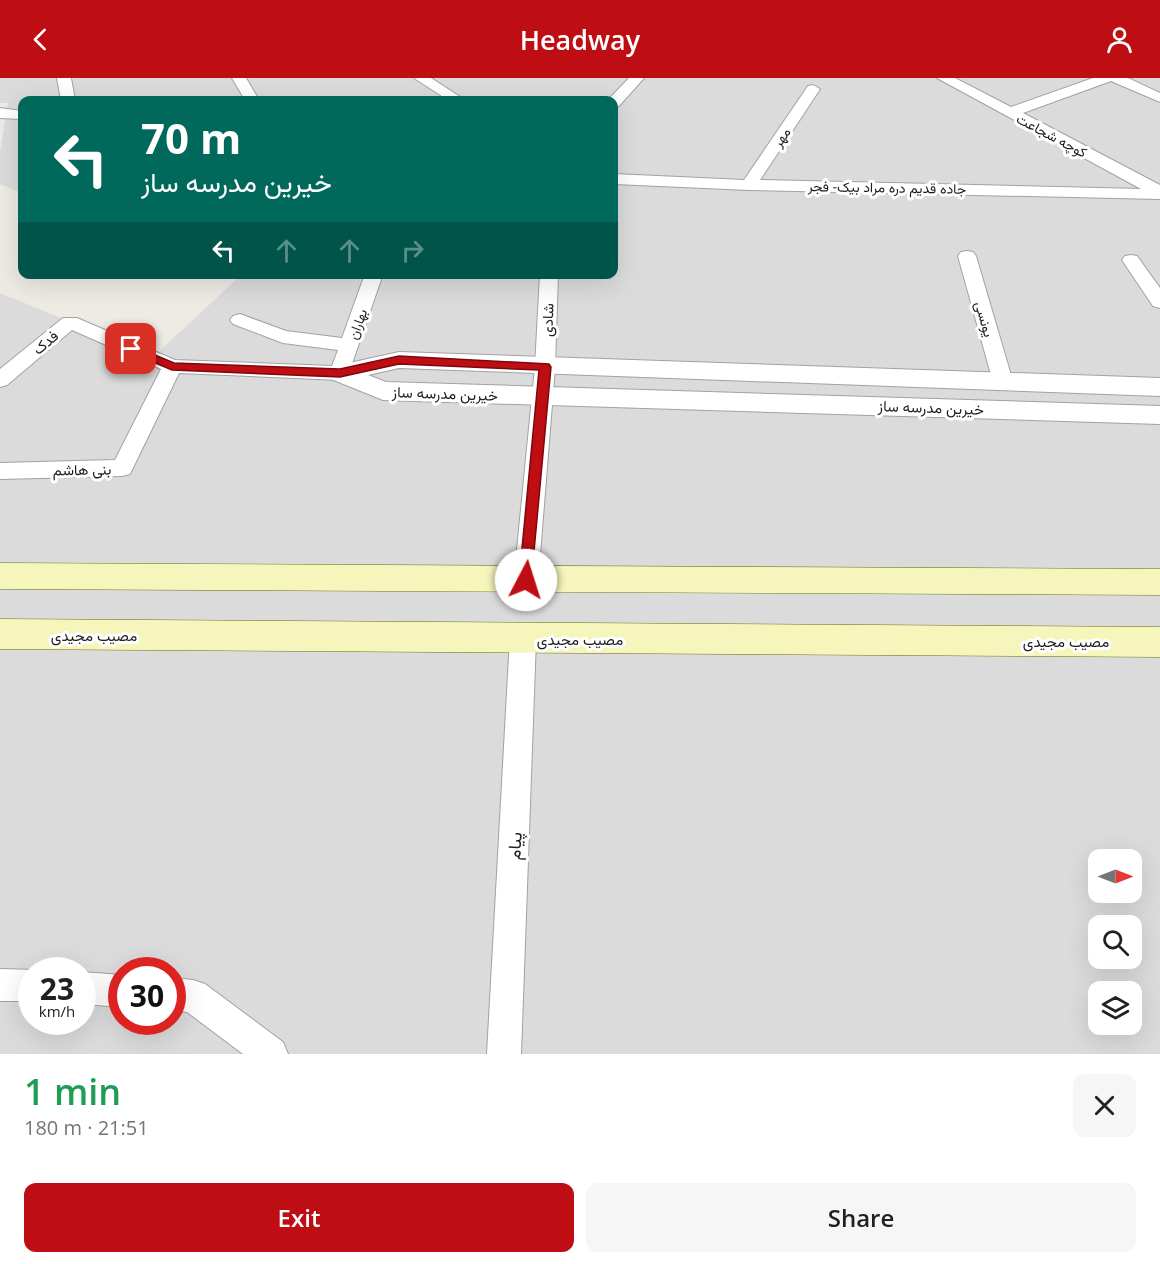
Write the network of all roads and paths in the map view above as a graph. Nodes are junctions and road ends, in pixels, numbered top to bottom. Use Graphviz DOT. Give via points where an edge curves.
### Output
graph roads {
  1 [pos="64,78"];
  2 [pos="239,78"];
  3 [pos="422,78"];
  4 [pos="637,78"];
  5 [pos="944,78"];
  6 [pos="1106,78"];
  7 [pos="1116,78"];
  8 [pos="813,89"];
  9 [pos="67,96"];
  10 [pos="250,96"];
  11 [pos="451,96"];
  12 [pos="1160,98"];
  13 [pos="618,99"];
  14 [pos="1010,112"];
  15 [pos="0,113"];
  16 [pos="18,115"];
  17 [pos="618,179"];
  18 [pos="749,185"];
  19 [pos="1160,193"];
  20 [pos="967,256"];
  21 [pos="1131,260"];
  22 [pos="372,279"];
  23 [pos="549,279"];
  24 [pos="1160,302"];
  25 [pos="240,320"];
  26 [pos="349,345"];
  27 [pos="172,366"];
  28 [pos="545,367"];
  29 [pos="340,373"];
  30 [pos="0,380"];
  31 [pos="1003,382"];
  32 [pos="1160,387"];
  33 [pos="541,396"];
  34 [pos="1160,416"];
  35 [pos="0,471"];
  36 [pos="0,576"];
  37 [pos="526,580"];
  38 [pos="1160,582"];
  39 [pos="0,634"];
  40 [pos="524,638"];
  41 [pos="1160,642"];
  42 [pos="0,984"];
  43 [pos="18,985"];
  44 [pos="186,995"];
  45 [pos="271,1054"];
  46 [pos="504,1054"];
  1 -- 9 [label="street"];
  2 -- 10 [label="street"];
  3 -- 11 [label="street"];
  4 -- 13 [label="street"];
  5 -- 14 [label="street, کوچه شجاعت"];
  6 -- 14 [label="street"];
  7 -- 12 [label="street"];
  8 -- 18 [label="street, مهر"];
  14 -- 19 [label="street, کوچه شجاعت"];
  15 -- 16 [label="street"];
  17 -- 18 [label="street, جاده قدیم دره مراد بیک- فجر"];
  18 -- 19 [label="street, جاده قدیم دره مراد بیک- فجر"];
  20 -- 31 [label="street, یونسی"];
  21 -- 24 [label="street"];
  22 -- 26 [label="street, بهاران"];
  23 -- 28 [label="street, شادی"];
  25 -- 26 [label="street" via="283,337"];
  26 -- 29 [label="street, بهاران"];
  27 -- 29 [label="street, فدک"];
  27 -- 30 [label="street, فدک" via="70,322"];
  27 -- 35 [label="street, بنی هاشم" via="122,468"];
  28 -- 29 [label="street, خیرین مدرسه ساز" via="399,360"];
  28 -- 31 [label="street, خیرین مدرسه ساز"];
  28 -- 33 [label="street, شادی"];
  29 -- 33 [label="street, خیرین مدرسه ساز" via="383,392"];
  31 -- 32 [label="street, خیرین مدرسه ساز"];
  33 -- 34 [label="street, خیرین مدرسه ساز"];
  33 -- 37 [label="street, شادی"];
  36 -- 37 [label="main road"];
  37 -- 38 [label="main road"];
  39 -- 40 [label="main road, مصیب مجیدی"];
  40 -- 41 [label="main road, مصیب مجیدی"];
  40 -- 46 [label="street, پیام"];
  42 -- 43 [label="street"];
  44 -- 45 [label="street" via="193,996"];
}
